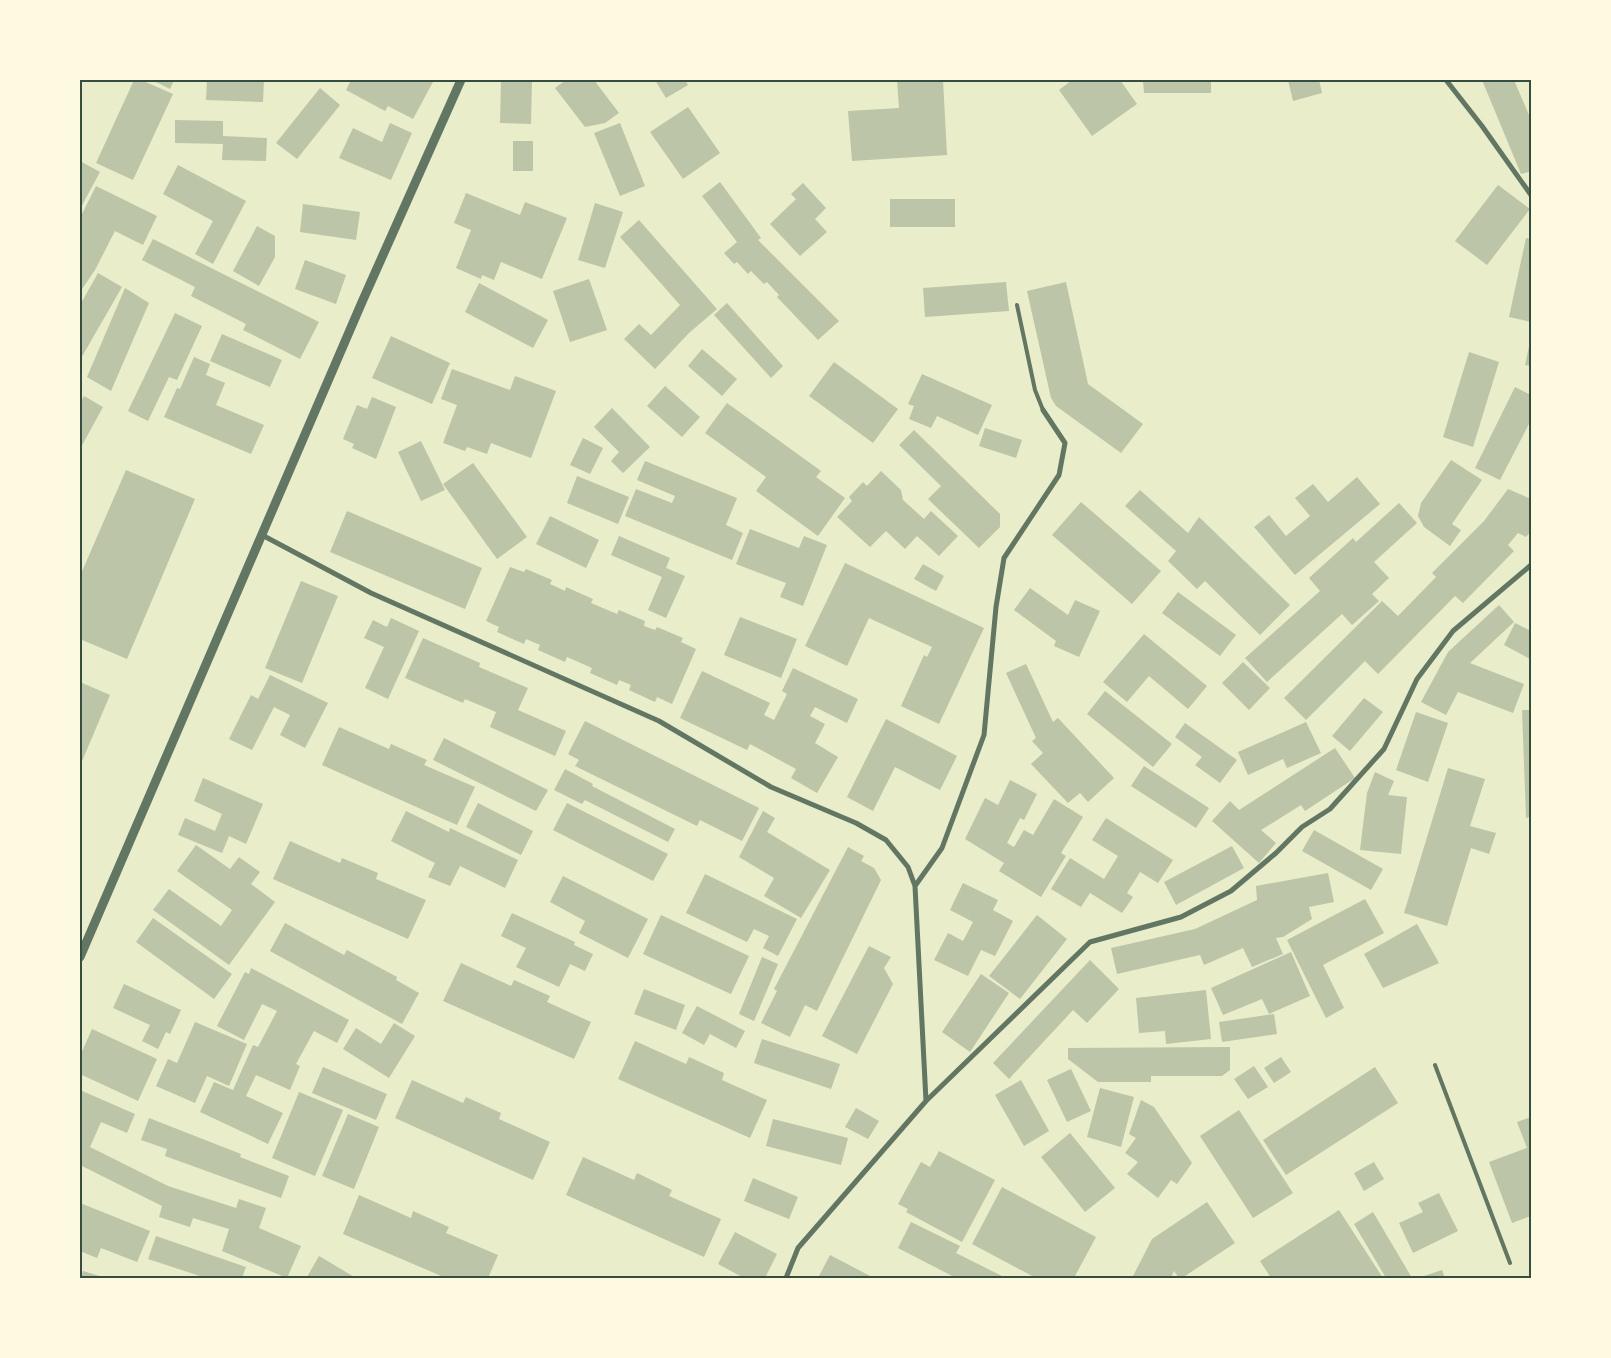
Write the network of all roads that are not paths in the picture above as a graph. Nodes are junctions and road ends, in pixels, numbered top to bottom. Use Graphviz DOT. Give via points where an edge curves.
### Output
graph roads {
  1 [pos="461,80"];
  2 [pos="1446,80"];
  3 [pos="1531,195"];
  4 [pos="1017,305"];
  5 [pos="1044,410"];
  6 [pos="262,535"];
  7 [pos="1531,565"];
  8 [pos="915,886"];
  9 [pos="80,957"];
  10 [pos="1435,1065"];
  11 [pos="926,1101"];
  12 [pos="1510,1263"];
  13 [pos="786,1278"];
  1 -- 6 [label="street"];
  2 -- 3 [label="street"];
  4 -- 5 [label="lane" via="1035,390"];
  5 -- 8 [label="street" via="1066,443 1059,475 1004,558 984,735 942,848"];
  6 -- 8 [label="street" via="371,593 659,721 771,787 856,823 886,840 908,867"];
  6 -- 9 [label="street"];
  7 -- 11 [label="street" via="1453,631 1417,679 1384,749 1330,809 1302,827 1276,854 1231,891 1181,917 1090,942"];
  8 -- 11 [label="street"];
  10 -- 12 [label="lane"];
  11 -- 13 [label="street" via="798,1248"];
}
